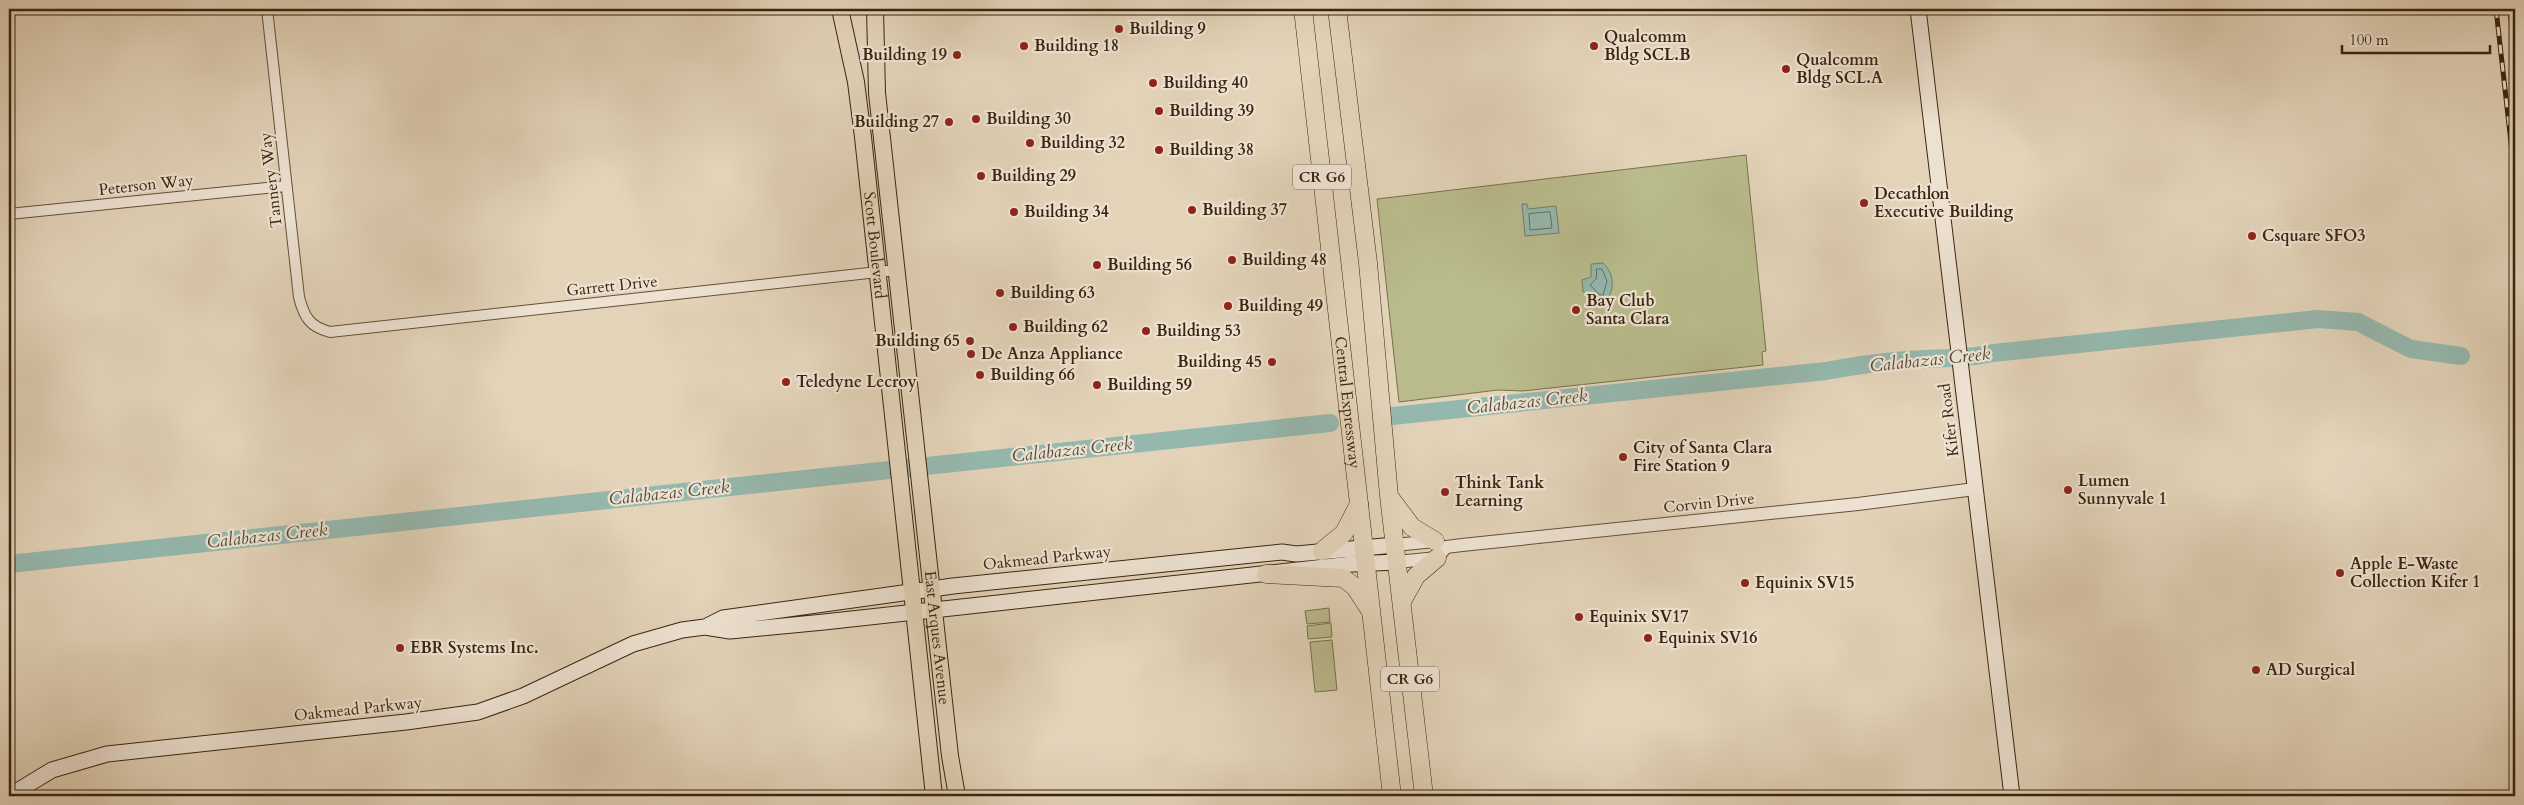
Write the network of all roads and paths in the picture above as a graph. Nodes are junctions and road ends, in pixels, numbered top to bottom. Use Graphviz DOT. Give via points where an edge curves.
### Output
graph roads {
  1 [pos="267,9"];
  2 [pos="840,9"];
  3 [pos="875,9"];
  4 [pos="1303,9"];
  5 [pos="1337,9"];
  6 [pos="1918,9"];
  7 [pos="286,186"];
  8 [pos="9,214"];
  9 [pos="896,270"];
  10 [pos="877,272"];
  11 [pos="330,332"];
  12 [pos="919,481"];
  13 [pos="901,483"];
  14 [pos="1975,489"];
  15 [pos="1390,496"];
  16 [pos="1359,504"];
  17 [pos="1439,549"];
  18 [pos="1322,551"];
  19 [pos="1396,553"];
  20 [pos="1365,555"];
  21 [pos="1266,574"];
  22 [pos="932,589"];
  23 [pos="912,592"];
  24 [pos="1402,601"];
  25 [pos="934,608"];
  26 [pos="914,610"];
  27 [pos="1372,614"];
  28 [pos="705,627"];
  29 [pos="9,796"];
  30 [pos="934,796"];
  31 [pos="957,796"];
  32 [pos="1392,796"];
  33 [pos="1424,796"];
  34 [pos="2012,796"];
  1 -- 7 [label="street, Tannery Way"];
  2 -- 10 [label="main road, Scott Boulevard" via="856,82"];
  3 -- 9 [label="main road, Scott Boulevard" via="877,93"];
  4 -- 16 [label="highway, Central Expressway / CR G6"];
  5 -- 15 [label="highway, Central Expressway / CR G6"];
  6 -- 14 [label="main road, Kifer Road"];
  7 -- 8 [label="street, Peterson Way"];
  7 -- 11 [label="street, Tannery Way" via="302,309 312,325"];
  9 -- 10 [label="street, Garrett Drive"];
  9 -- 12 [label="main road, Scott Boulevard"];
  10 -- 11 [label="street, Garrett Drive"];
  10 -- 13 [label="main road, Scott Boulevard"];
  12 -- 22 [label="main road, East Arques Avenue"];
  13 -- 23 [label="main road, East Arques Avenue"];
  14 -- 17 [label="street, Corvin Drive"];
  14 -- 34 [label="main road, Kifer Road"];
  15 -- 17 [label="highway" via="1412,527"];
  15 -- 19 [label="highway, Central Expressway / CR G6"];
  16 -- 18 [label="highway" via="1344,533"];
  16 -- 20 [label="highway, Central Expressway / CR G6"];
  17 -- 19 [label="street, Corvin Drive"];
  17 -- 19 [label="street, Corvin Drive"];
  17 -- 24 [label="highway" via="1416,576"];
  18 -- 20 [label="main road, Oakmead Parkway"];
  18 -- 22 [label="main road, Oakmead Parkway" via="1282,552"];
  19 -- 20 [label="main road, Oakmead Parkway"];
  19 -- 24 [label="highway, Central Expressway / CR G6"];
  20 -- 21 [label="main road, Oakmead Parkway"];
  20 -- 27 [label="highway, Central Expressway / CR G6"];
  21 -- 25 [label="main road, Oakmead Parkway"];
  21 -- 27 [label="highway" via="1343,578 1355,586"];
  22 -- 23 [label="main road, Oakmead Parkway"];
  22 -- 25 [label="main road, East Arques Avenue"];
  23 -- 26 [label="main road, East Arques Avenue"];
  23 -- 28 [label="main road, Oakmead Parkway" via="723,618"];
  24 -- 33 [label="highway, Central Expressway / CR G6"];
  25 -- 26 [label="main road, Oakmead Parkway"];
  25 -- 31 [label="main road, East Arques Avenue"];
  26 -- 28 [label="main road, Oakmead Parkway" via="730,631"];
  26 -- 30 [label="main road, East Arques Avenue"];
  27 -- 32 [label="highway, Central Expressway / CR G6"];
  28 -- 29 [label="main road, Oakmead Parkway" via="633,644 535,691 478,712 107,754 52,770"];
}
